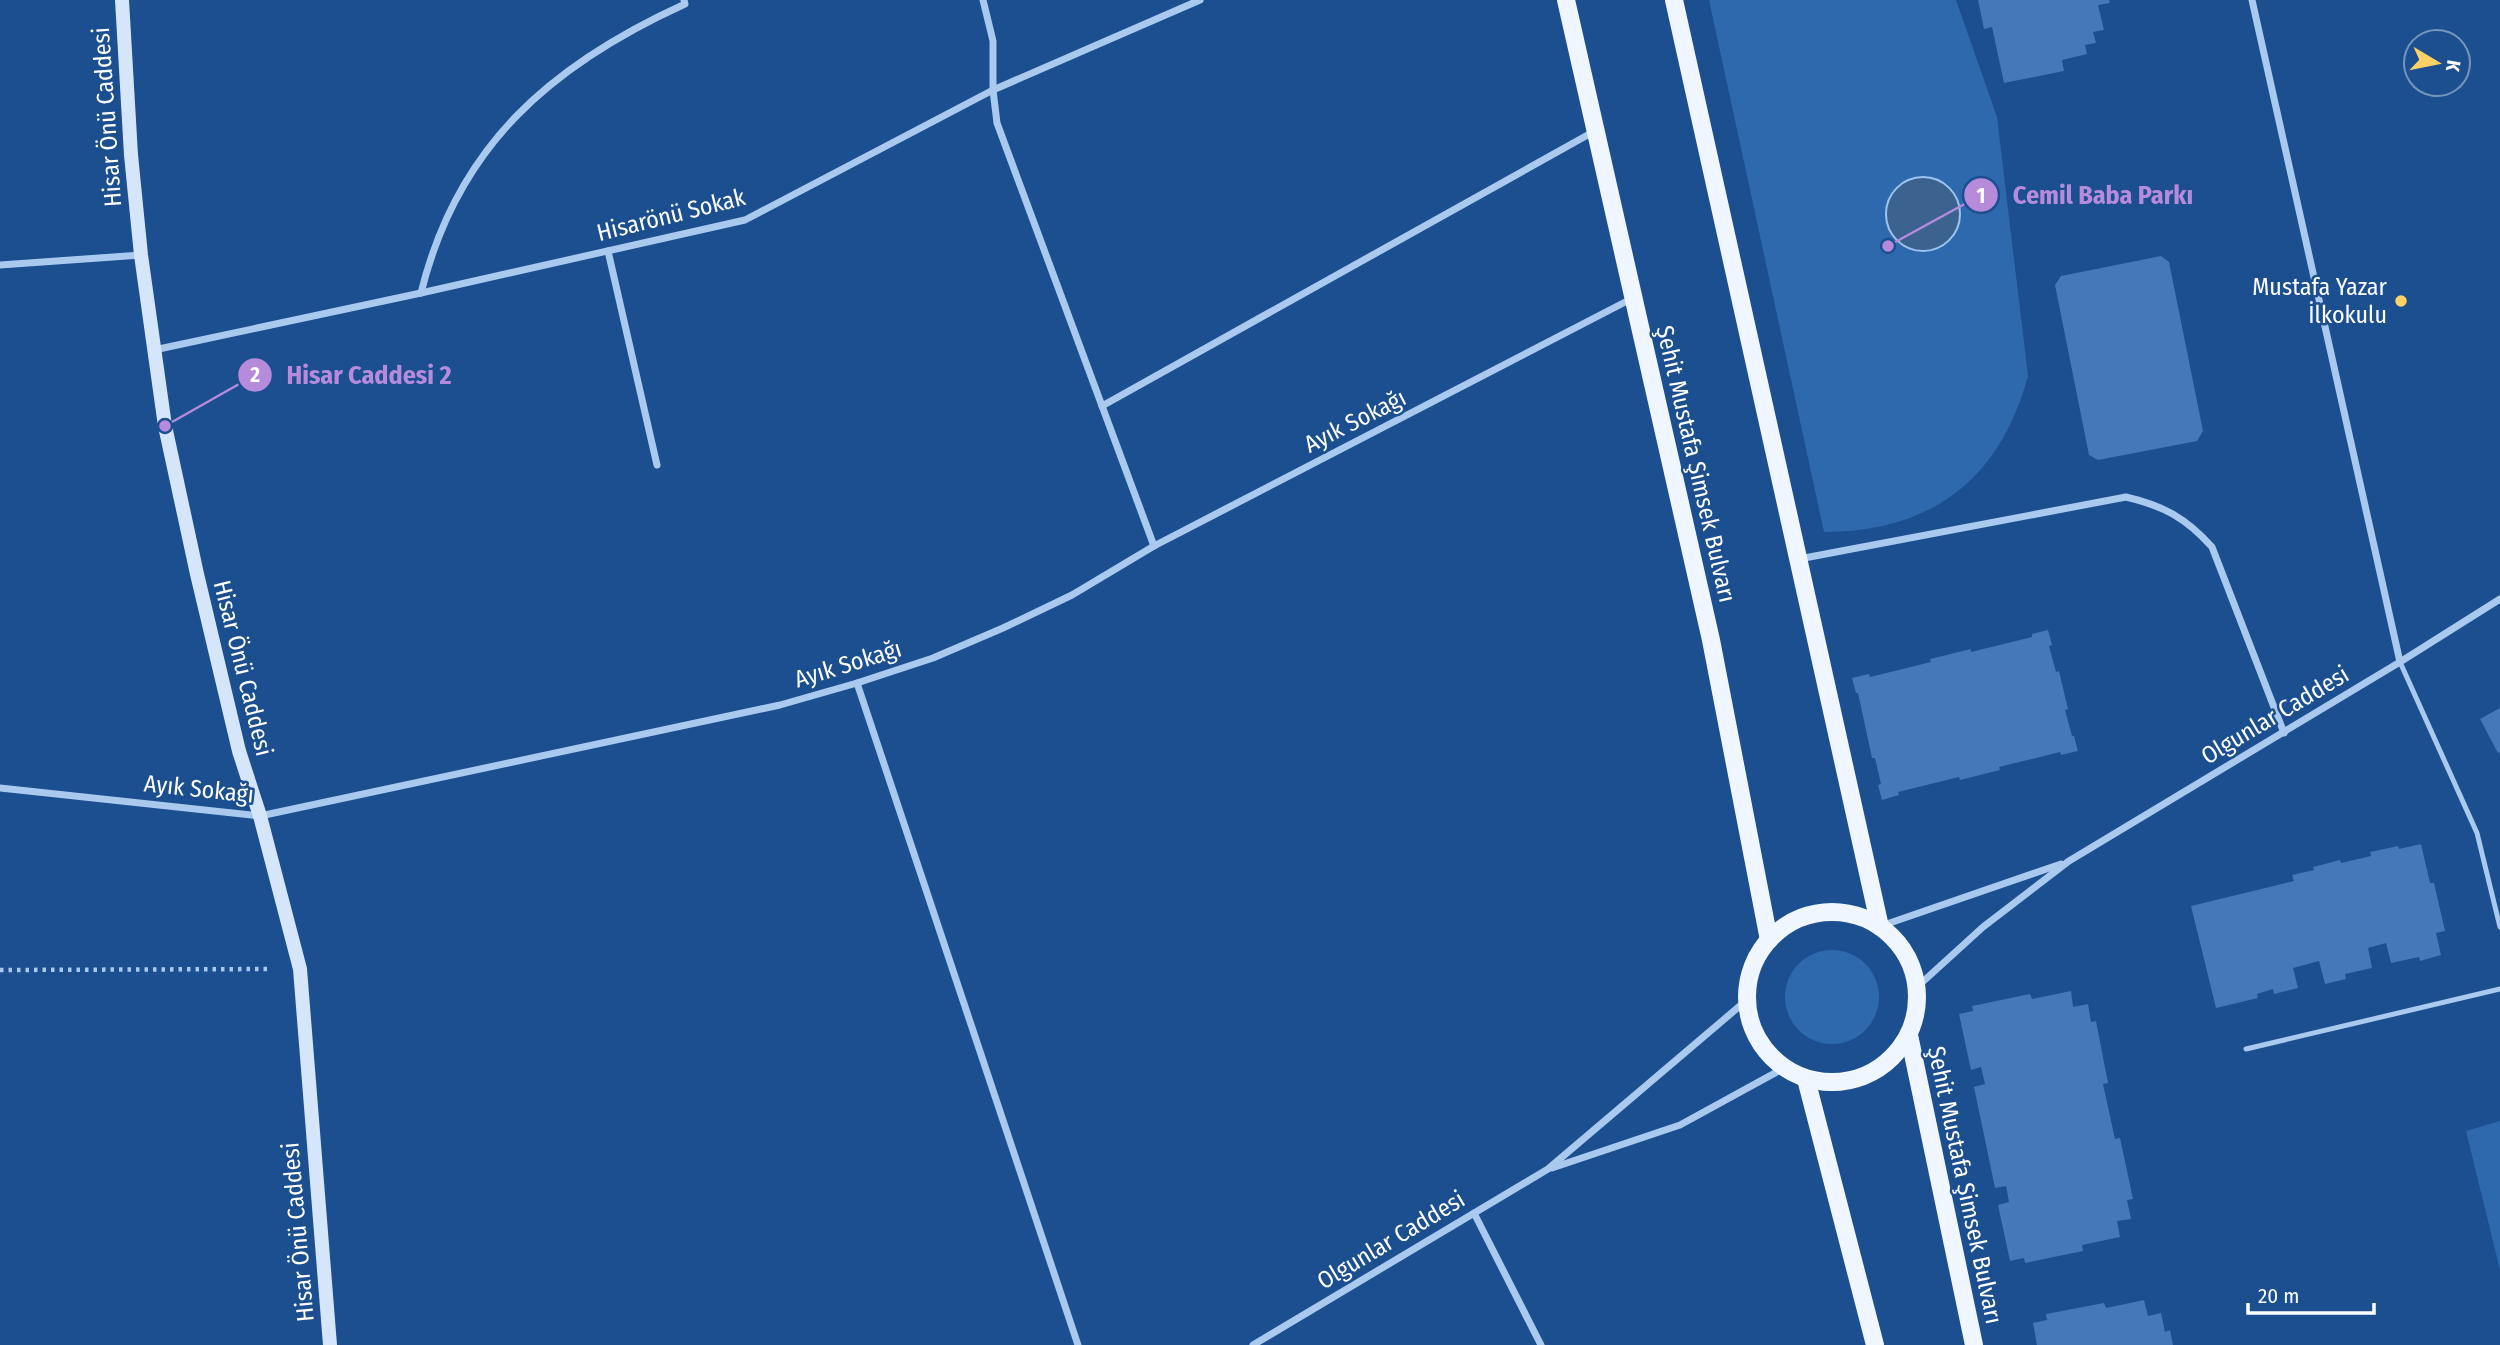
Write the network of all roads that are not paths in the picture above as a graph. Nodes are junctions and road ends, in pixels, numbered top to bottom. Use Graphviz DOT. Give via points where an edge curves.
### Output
graph roads {
  1 [pos="122,0"];
  2 [pos="684,0"];
  3 [pos="982,0"];
  4 [pos="1200,0"];
  5 [pos="1566,0"];
  6 [pos="1674,0"];
  7 [pos="2252,0"];
  8 [pos="993,90"];
  9 [pos="1596,131"];
  10 [pos="608,251"];
  11 [pos="141,255"];
  12 [pos="0,265"];
  13 [pos="421,293"];
  14 [pos="1633,298"];
  15 [pos="155,350"];
  16 [pos="1102,406"];
  17 [pos="657,465"];
  18 [pos="1154,546"];
  19 [pos="1798,559"];
  20 [pos="2500,599"];
  21 [pos="2400,662"];
  22 [pos="857,683"];
  23 [pos="2284,733"];
  24 [pos="0,788"];
  25 [pos="260,816"];
  26 [pos="2069,862"];
  27 [pos="1880,927"];
  28 [pos="2500,927"];
  29 [pos="1769,940"];
  30 [pos="1917,987"];
  31 [pos="2500,989"];
  32 [pos="1748,999"];
  33 [pos="1909,1035"];
  34 [pos="2246,1049"];
  35 [pos="1784,1068"];
  36 [pos="1806,1079"];
  37 [pos="1548,1169"];
  38 [pos="1474,1213"];
  39 [pos="330,1345"];
  40 [pos="1078,1345"];
  41 [pos="1253,1345"];
  42 [pos="1541,1345"];
  43 [pos="1875,1345"];
  44 [pos="1974,1345"];
  1 -- 11 [label="main road, Hisar Önü Caddesi"];
  2 -- 13 [label="street" via="685,4 618,38 573,68 487,148 446,217 430,254"];
  3 -- 8 [label="street" via="993,41"];
  4 -- 8 [label="street, Hisarönü Sokak"];
  5 -- 9 [label="main road, Şehit Mustafa Şimsek Bulvarı"];
  6 -- 19 [label="main road"];
  7 -- 21 [label="street"];
  8 -- 10 [label="street, Hisarönü Sokak" via="745,220"];
  8 -- 16 [label="street" via="997,122"];
  9 -- 14 [label="main road, Şehit Mustafa Şimsek Bulvarı"];
  9 -- 16 [label="street"];
  10 -- 13 [label="street, Hisarönü Sokak"];
  10 -- 17 [label="street"];
  11 -- 12 [label="street"];
  11 -- 15 [label="main road, Hisar Önü Caddesi"];
  13 -- 15 [label="street, Hisarönü Sokak"];
  14 -- 18 [label="street, Ayık Sokağı"];
  14 -- 29 [label="main road, Şehit Mustafa Şimsek Bulvarı" via="1711,640"];
  15 -- 25 [label="main road, Hisar Önü Caddesi" via="165,426 197,574 239,751"];
  16 -- 18 [label="street"];
  18 -- 22 [label="street, Ayık Sokağı" via="1072,595 1003,628"];
  19 -- 23 [label="street" via="2126,497 2152,503 2177,515 2212,547"];
  19 -- 27 [label="main road"];
  20 -- 21 [label="street, Olgunlar Caddesi"];
  21 -- 23 [label="street, Olgunlar Caddesi"];
  21 -- 28 [label="lane" via="2477,833"];
  22 -- 25 [label="street, Ayık Sokağı" via="780,705"];
  22 -- 40 [label="street"];
  23 -- 26 [label="street, Olgunlar Caddesi"];
  24 -- 25 [label="street, Ayık Sokağı"];
  25 -- 39 [label="main road, Hisar Önü Caddesi" via="300,969"];
  26 -- 27 [label="street"];
  26 -- 30 [label="street" via="1983,927"];
  27 -- 29 [label="main road" via="1858,916 1822,913 1788,924"];
  27 -- 30 [label="main road" via="1898,943"];
  29 -- 32 [label="main road" via="1755,960"];
  30 -- 33 [label="main road"];
  31 -- 34 [label="lane"];
  32 -- 35 [label="main road" via="1753,1031 1766,1052"];
  32 -- 37 [label="street"];
  33 -- 36 [label="main road" via="1895,1055 1854,1080 1829,1083"];
  33 -- 44 [label="main road, Şehit Mustafa Şimsek Bulvarı"];
  35 -- 36 [label="main road"];
  35 -- 37 [label="street" via="1680,1125"];
  36 -- 43 [label="main road"];
  37 -- 38 [label="street, Olgunlar Caddesi"];
  38 -- 41 [label="street, Olgunlar Caddesi"];
  38 -- 42 [label="street"];
}
